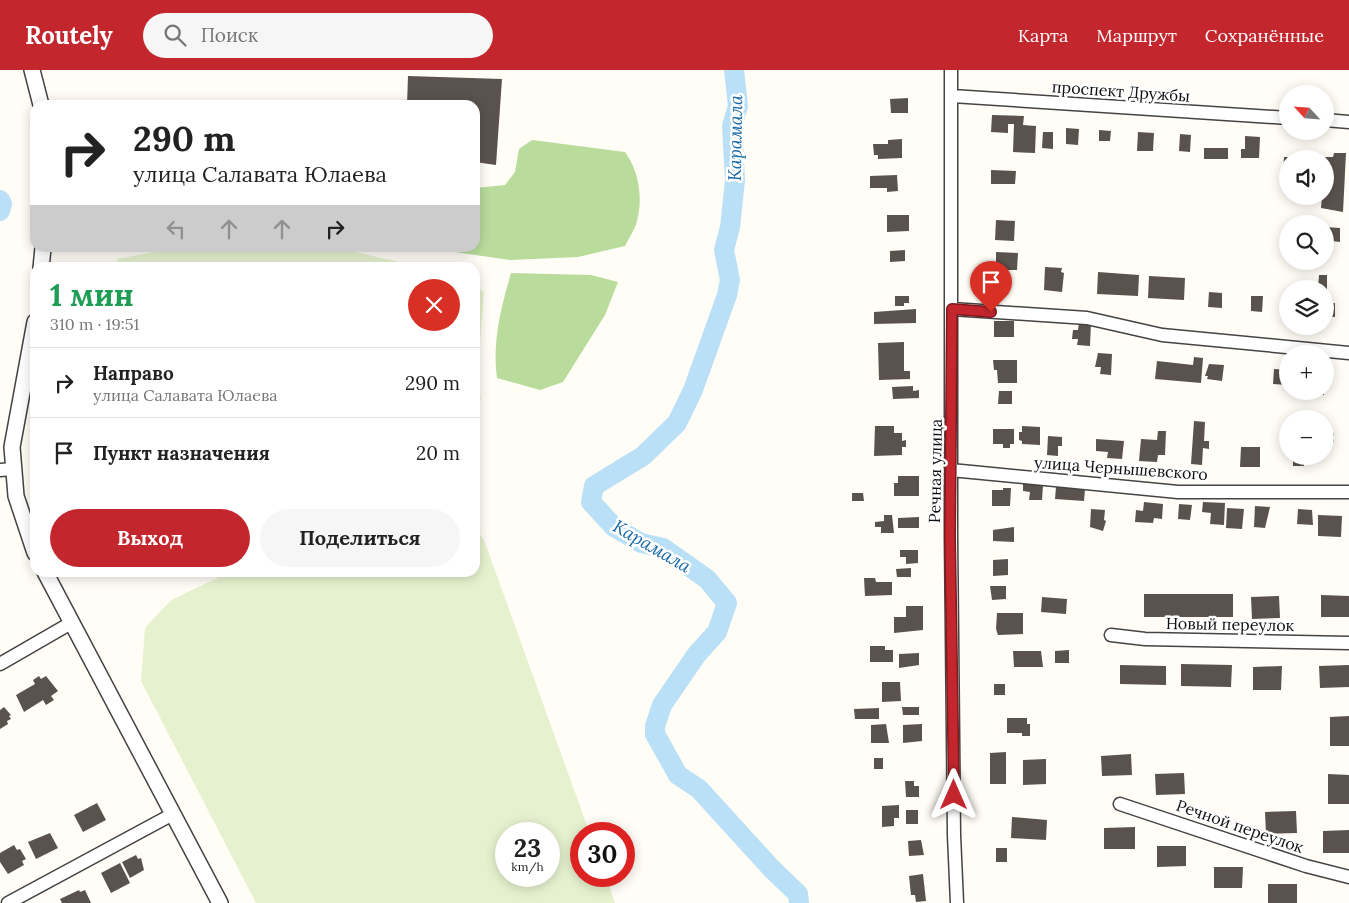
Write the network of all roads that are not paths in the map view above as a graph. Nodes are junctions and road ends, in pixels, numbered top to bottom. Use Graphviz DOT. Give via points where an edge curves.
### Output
graph roads {
  1 [pos="32,70"];
  2 [pos="952,70"];
  3 [pos="952,96"];
  4 [pos="40,100"];
  5 [pos="1279,117"];
  6 [pos="1334,121"];
  7 [pos="1349,122"];
  8 [pos="952,309"];
  9 [pos="30,349"];
  10 [pos="1349,353"];
  11 [pos="7,470"];
  12 [pos="951,470"];
  13 [pos="1349,492"];
  14 [pos="30,538"];
  15 [pos="48,577"];
  16 [pos="71,623"];
  17 [pos="1110,635"];
  18 [pos="1349,643"];
  19 [pos="0,664"];
  20 [pos="1120,804"];
  21 [pos="173,814"];
  22 [pos="1349,877"];
  23 [pos="8,903"];
  24 [pos="220,903"];
  25 [pos="957,903"];
  1 -- 4 [label="street"];
  2 -- 3 [label="street, Речная улица"];
  3 -- 5 [label="street, проспект Дружбы"];
  3 -- 8 [label="street, Речная улица"];
  6 -- 7 [label="street"];
  8 -- 10 [label="street" via="1087,318 1162,335"];
  8 -- 12 [label="street, Речная улица"];
  9 -- 11 [label="street"];
  11 -- 14 [label="street"];
  12 -- 13 [label="street, улица Чернышевского" via="1178,492"];
  12 -- 25 [label="street, Речная улица"];
  15 -- 16 [label="street"];
  16 -- 19 [label="street"];
  16 -- 21 [label="street"];
  17 -- 18 [label="street, Новый переулок" via="1145,639"];
  20 -- 22 [label="street, Речной переулок" via="1306,866"];
  21 -- 23 [label="street"];
  21 -- 24 [label="street"];
}
